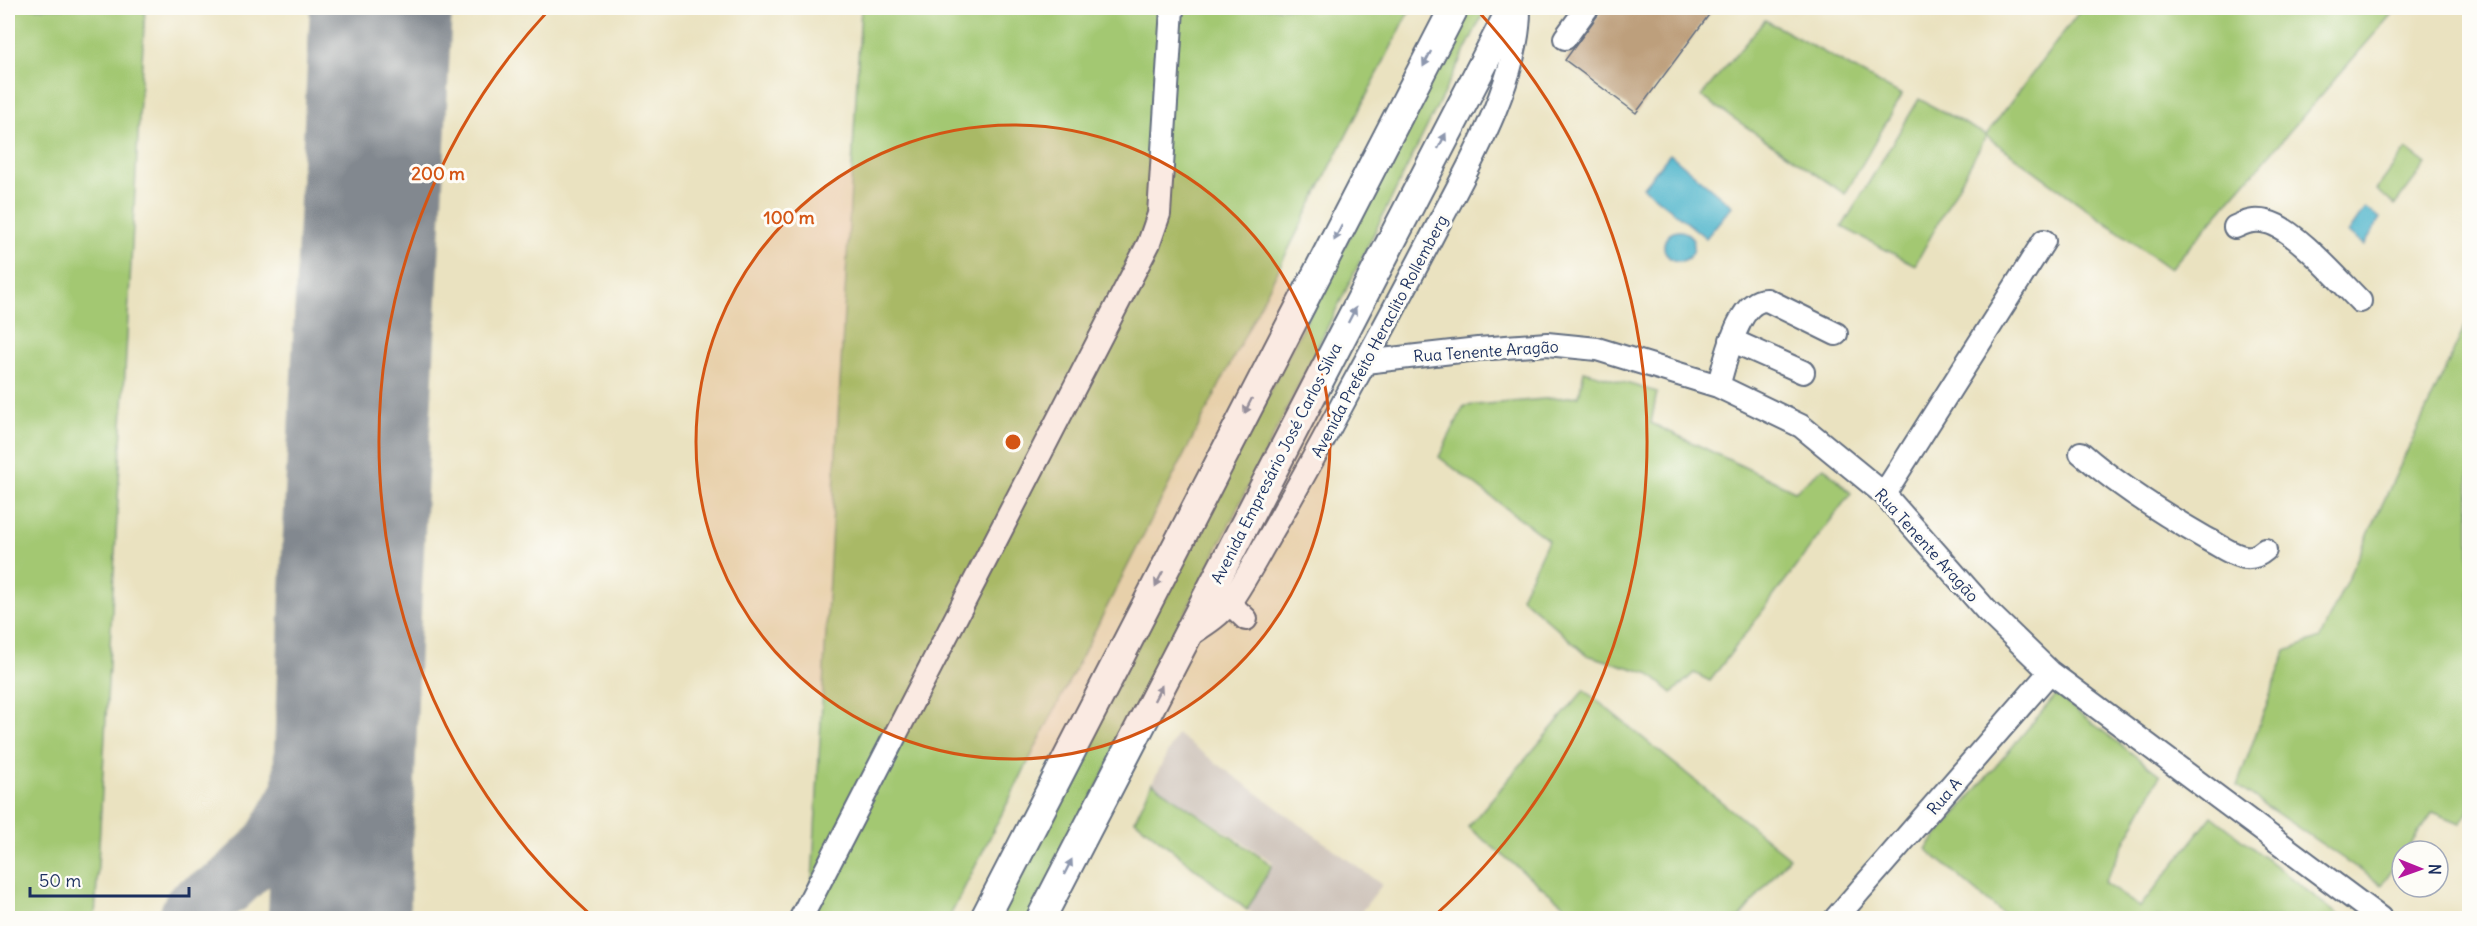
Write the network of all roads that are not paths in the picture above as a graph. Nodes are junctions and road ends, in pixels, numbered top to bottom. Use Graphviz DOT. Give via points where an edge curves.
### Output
graph roads {
  1 [pos="1172,8"];
  2 [pos="1454,8"];
  3 [pos="1587,8"];
  4 [pos="1520,10"];
  5 [pos="1565,38"];
  6 [pos="2235,227"];
  7 [pos="1397,228"];
  8 [pos="2044,241"];
  9 [pos="1428,245"];
  10 [pos="2360,301"];
  11 [pos="1836,334"];
  12 [pos="1731,340"];
  13 [pos="1365,362"];
  14 [pos="1803,372"];
  15 [pos="1718,386"];
  16 [pos="2081,453"];
  17 [pos="1884,494"];
  18 [pos="2265,550"];
  19 [pos="1229,603"];
  20 [pos="1246,619"];
  21 [pos="1188,636"];
  22 [pos="2050,672"];
  23 [pos="801,918"];
  24 [pos="985,918"];
  25 [pos="1041,918"];
  26 [pos="1836,918"];
  27 [pos="2380,918"];
  1 -- 23 [label="street" via="1159,214 1149,243"];
  2 -- 24 [label="main road, one-way"];
  3 -- 5 [label="street"];
  7 -- 4 [label="main road, Avenida Empresário José Carlos Silva, one-way"];
  4 -- 9 [label="street, Avenida Prefeito Heraclito Rollemberg" via="1497,103"];
  6 -- 10 [label="street" via="2251,220 2279,227"];
  7 -- 9 [label="street"];
  21 -- 7 [label="main road, Avenida Empresário José Carlos Silva, one-way"];
  8 -- 17 [label="street"];
  9 -- 13 [label="street, Avenida Prefeito Heraclito Rollemberg"];
  11 -- 12 [label="street" via="1762,300 1742,319"];
  12 -- 14 [label="street"];
  12 -- 15 [label="street"];
  13 -- 15 [label="street, Rua Tenente Aragão" via="1547,344 1597,349"];
  13 -- 19 [label="street, Avenida Prefeito Heraclito Rollemberg" via="1302,480"];
  15 -- 17 [label="street, Rua Tenente Aragão" via="1801,426"];
  16 -- 18 [label="street" via="2107,476 2238,556 2251,558"];
  17 -- 22 [label="street, Rua Tenente Aragão" via="1986,610"];
  19 -- 20 [label="street"];
  19 -- 21 [label="street, Avenida Prefeito Heraclito Rollemberg"];
  25 -- 21 [label="main road, Avenida Empresário José Carlos Silva, one-way"];
  22 -- 26 [label="street, Rua A"];
  22 -- 27 [label="street, Rua Tenente Aragão"];
}
